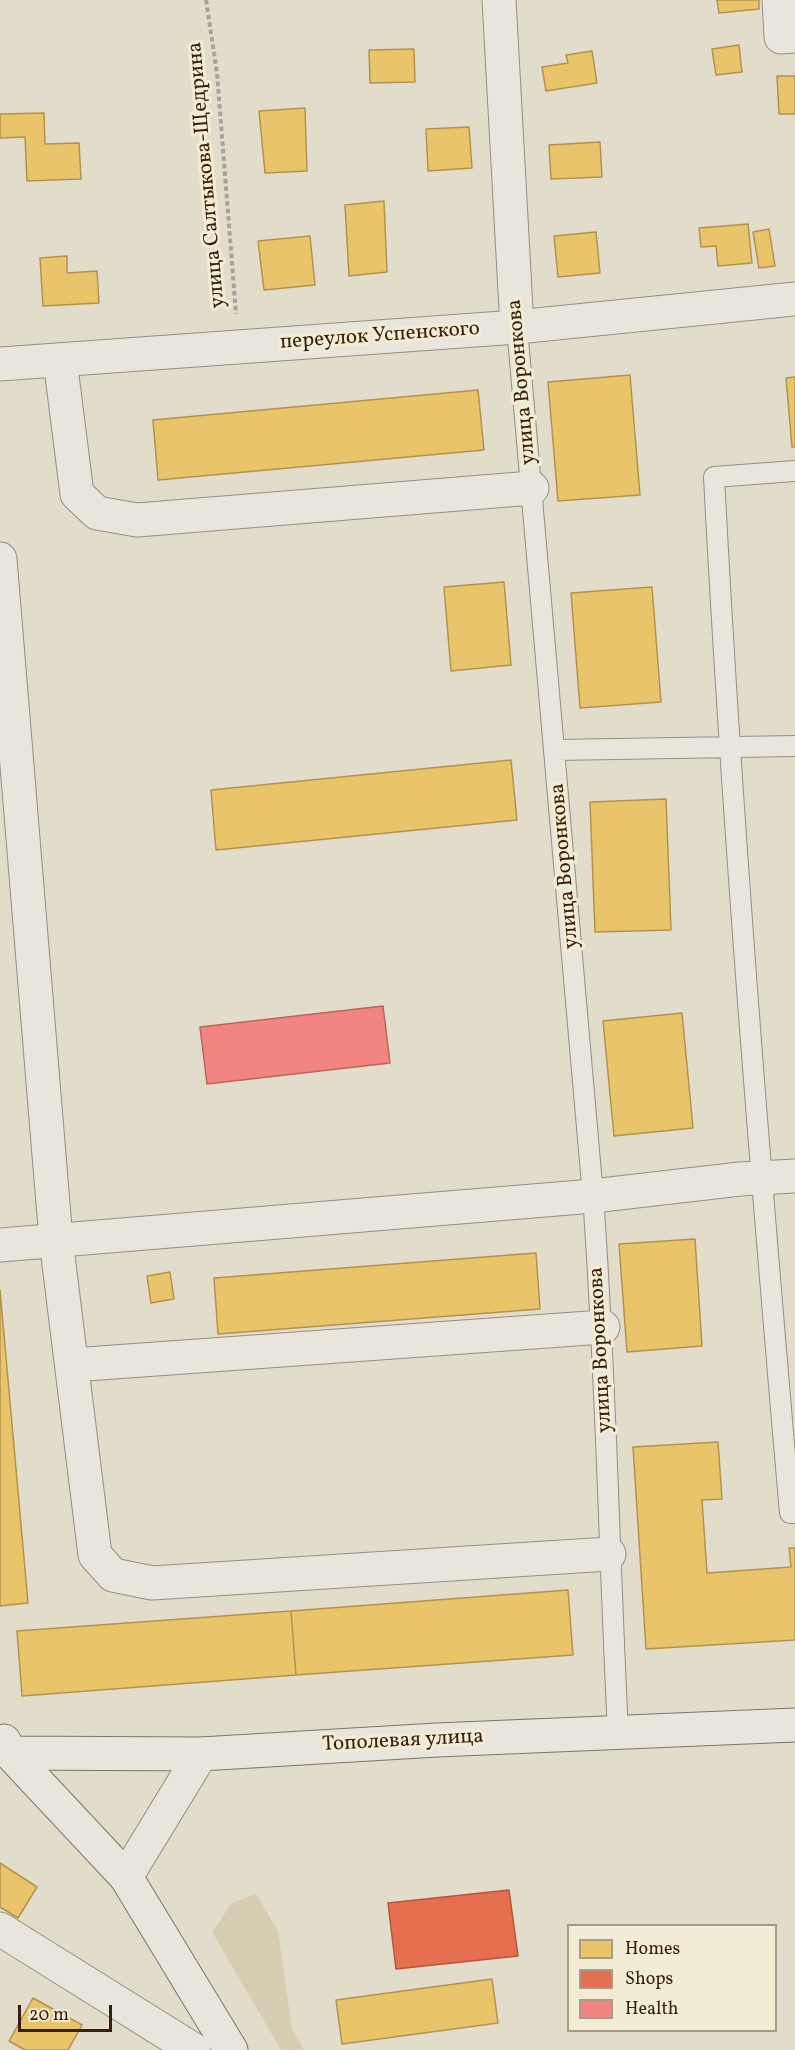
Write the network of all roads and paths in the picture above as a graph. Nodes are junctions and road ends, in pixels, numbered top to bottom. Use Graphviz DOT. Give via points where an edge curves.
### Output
graph roads {
  1 [pos="206,0"];
  2 [pos="499,0"];
  3 [pos="779,0"];
  4 [pos="795,36"];
  5 [pos="795,300"];
  6 [pos="517,327"];
  7 [pos="239,348"];
  8 [pos="60,360"];
  9 [pos="0,364"];
  10 [pos="795,471"];
  11 [pos="532,488"];
  12 [pos="0,559"];
  13 [pos="795,746"];
  14 [pos="728,748"];
  15 [pos="556,750"];
  16 [pos="795,1176"];
  17 [pos="761,1178"];
  18 [pos="593,1196"];
  19 [pos="56,1240"];
  20 [pos="0,1245"];
  21 [pos="603,1327"];
  22 [pos="72,1365"];
  23 [pos="795,1513"];
  24 [pos="609,1554"];
  25 [pos="795,1725"];
  26 [pos="618,1732"];
  27 [pos="5,1743"];
  28 [pos="201,1754"];
  29 [pos="126,1877"];
  30 [pos="0,1929"];
  31 [pos="194,2050"];
  32 [pos="231,2050"];
  1 -- 7 [label="path, улица Салтыкова-Щедрина" via="217,73"];
  2 -- 6 [label="street, улица Воронкова"];
  3 -- 4 [label="street" via="781,37"];
  5 -- 6 [label="street, переулок Успенского"];
  6 -- 7 [label="street, переулок Успенского"];
  6 -- 11 [label="lane, улица Воронкова"];
  7 -- 8 [label="street, переулок Успенского"];
  8 -- 9 [label="street, переулок Успенского"];
  8 -- 11 [label="street" via="76,495 97,513 137,520"];
  10 -- 14 [label="lane" via="714,477"];
  11 -- 15 [label="lane, улица Воронкова"];
  12 -- 19 [label="street"];
  13 -- 14 [label="lane"];
  14 -- 15 [label="lane"];
  14 -- 17 [label="lane"];
  15 -- 18 [label="lane, улица Воронкова"];
  16 -- 17 [label="street"];
  17 -- 18 [label="street"];
  17 -- 23 [label="lane" via="789,1514"];
  18 -- 19 [label="street"];
  18 -- 21 [label="lane, улица Воронкова"];
  19 -- 20 [label="street"];
  19 -- 22 [label="street"];
  21 -- 22 [label="street"];
  21 -- 24 [label="lane, улица Воронкова"];
  22 -- 24 [label="street" via="95,1555 113,1575 152,1583"];
  24 -- 26 [label="lane, улица Воронкова"];
  25 -- 26 [label="street, Тополевая улица"];
  26 -- 28 [label="street, Тополевая улица"];
  27 -- 28 [label="street, Тополевая улица"];
  27 -- 29 [label="street"];
  28 -- 29 [label="street"];
  29 -- 32 [label="street"];
  30 -- 31 [label="street"];
}
